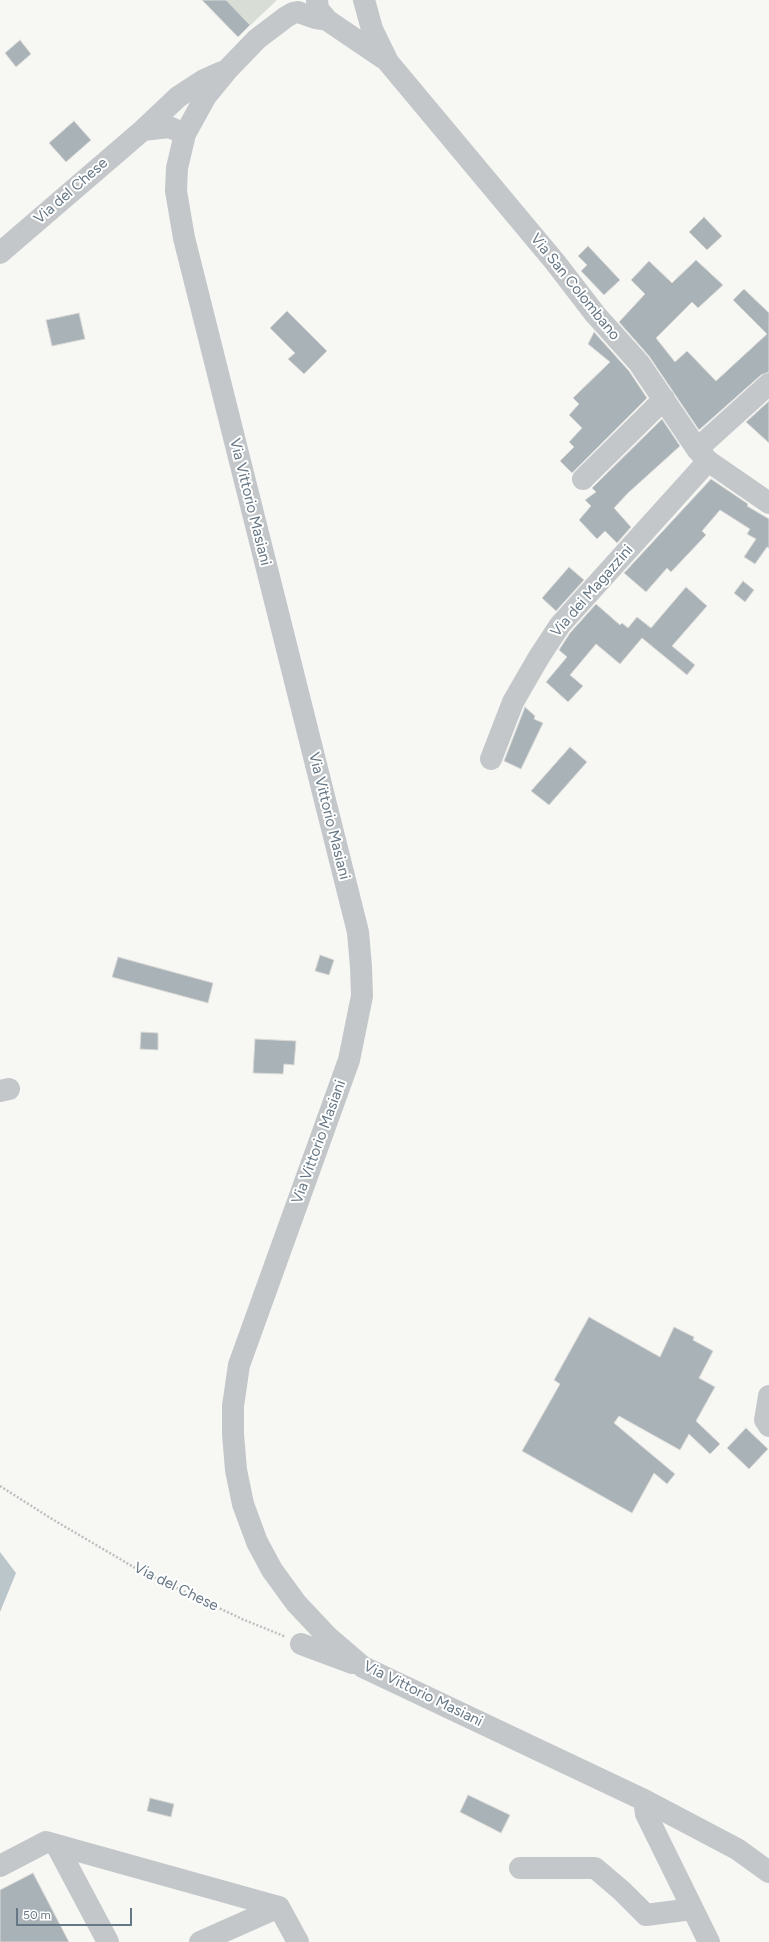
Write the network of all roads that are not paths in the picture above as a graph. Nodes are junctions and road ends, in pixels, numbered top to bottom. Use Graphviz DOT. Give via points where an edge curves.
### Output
graph roads {
  1 [pos="317,0"];
  2 [pos="364,1"];
  3 [pos="304,6"];
  4 [pos="331,22"];
  5 [pos="388,62"];
  6 [pos="228,69"];
  7 [pos="178,97"];
  8 [pos="195,115"];
  9 [pos="143,130"];
  10 [pos="185,134"];
  11 [pos="0,253"];
  12 [pos="769,384"];
  13 [pos="664,399"];
  14 [pos="703,455"];
  15 [pos="583,479"];
  16 [pos="769,503"];
  17 [pos="490,759"];
  18 [pos="769,1396"];
  19 [pos="769,1426"];
  20 [pos="301,1644"];
  21 [pos="363,1667"];
  22 [pos="644,1800"];
  23 [pos="724,1842"];
  24 [pos="57,1846"];
  25 [pos="769,1860"];
  26 [pos="0,1866"];
  27 [pos="520,1868"];
  28 [pos="769,1872"];
  29 [pos="279,1907"];
  30 [pos="692,1909"];
  31 [pos="108,1942"];
  32 [pos="200,1942"];
  33 [pos="298,1942"];
  34 [pos="709,1942"];
  1 -- 4 [label="street, Via San Colombano" via="318,9"];
  2 -- 4 [label="street, Via San Colombano" via="361,11 354,20 344,24"];
  2 -- 5 [label="street, Via San Colombano" via="372,30"];
  3 -- 4 [label="street, Via del Chese" via="315,18"];
  3 -- 6 [label="street, Via del Chese" via="275,24"];
  4 -- 5 [label="street, Via San Colombano"];
  5 -- 13 [label="street, Via San Colombano" via="555,262 595,314 639,363"];
  6 -- 7 [label="street, Via del Chese" via="204,80"];
  6 -- 8 [label="street, Via del Chese" via="206,96"];
  7 -- 8 [label="street" via="191,107"];
  7 -- 9 [label="street, Via del Chese"];
  8 -- 10 [label="street, Via del Chese"];
  9 -- 10 [label="street" via="169,127"];
  9 -- 11 [label="street, Via del Chese"];
  10 -- 21 [label="street, Via Vittorio Masiani" via="177,168 176,191 184,238 358,932 361,967 362,996 349,1060 239,1365 233,1406 236,1470 245,1511 272,1570 296,1603"];
  12 -- 14 [label="street, Via dei Magazzini"];
  13 -- 14 [label="street, Via San Colombano"];
  13 -- 15 [label="street"];
  14 -- 16 [label="street, Via San Colombano"];
  14 -- 17 [label="street, Via dei Magazzini" via="560,625 513,702"];
  18 -- 19 [label="street" via="764,1420"];
  20 -- 21 [label="street"];
  21 -- 22 [label="street, Via Vittorio Masiani"];
  22 -- 23 [label="street, Via Vittorio Masiani"];
  22 -- 30 [label="street" via="646,1814"];
  23 -- 25 [label="street"];
  23 -- 28 [label="street, Via Vittorio Masiani" via="737,1848"];
  24 -- 26 [label="street" via="46,1842"];
  24 -- 29 [label="street"];
  24 -- 31 [label="street"];
  27 -- 30 [label="street" via="595,1868 646,1915"];
  29 -- 32 [label="street"];
  29 -- 33 [label="street"];
  30 -- 34 [label="street"];
}
